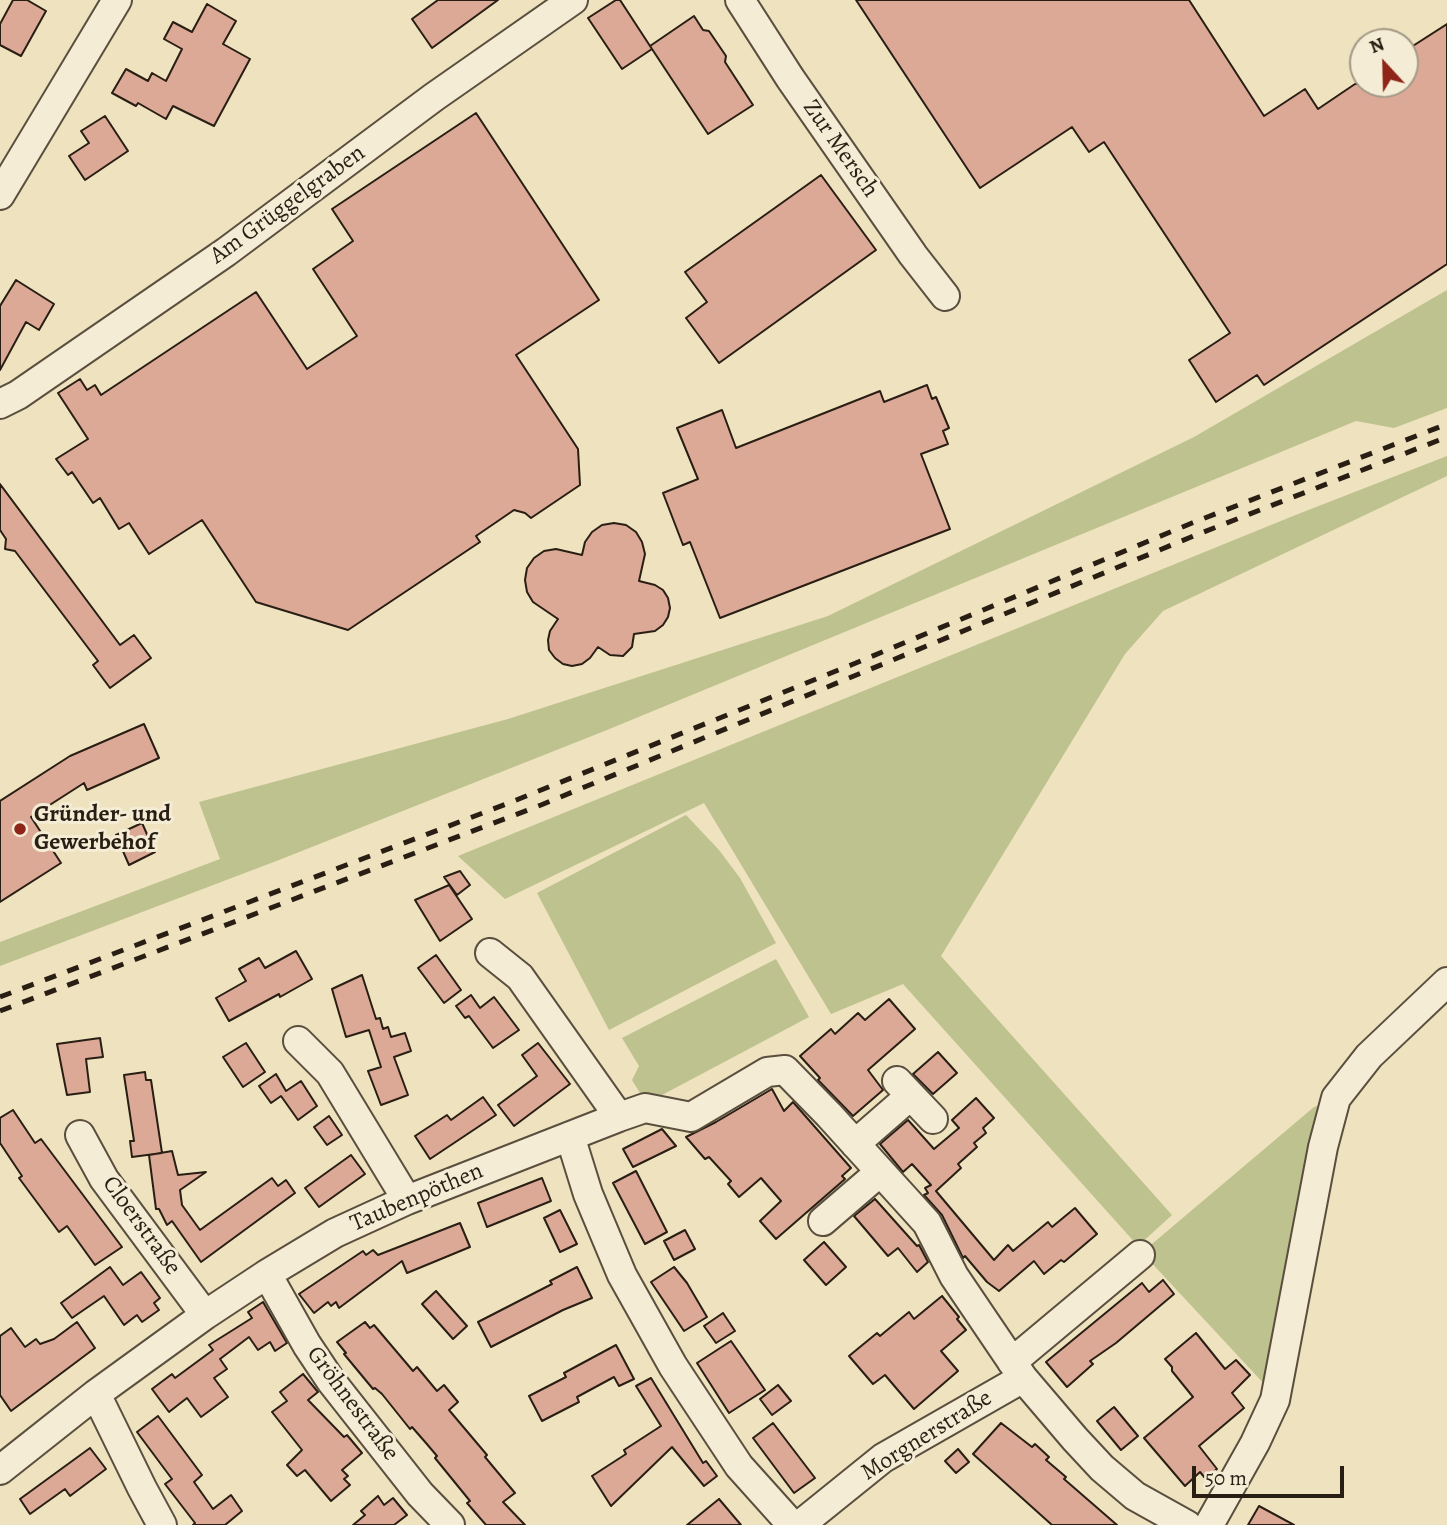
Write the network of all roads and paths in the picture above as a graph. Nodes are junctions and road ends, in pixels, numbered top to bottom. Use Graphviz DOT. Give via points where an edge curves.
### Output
graph roads {
  1 [pos="117,0"];
  2 [pos="573,0"];
  3 [pos="740,0"];
  4 [pos="0,195"];
  5 [pos="945,296"];
  6 [pos="0,404"];
  7 [pos="490,953"];
  8 [pos="1447,982"];
  9 [pos="298,1041"];
  10 [pos="619,1117"];
  11 [pos="933,1119"];
  12 [pos="80,1135"];
  13 [pos="570,1136"];
  14 [pos="855,1144"];
  15 [pos="880,1172"];
  16 [pos="407,1200"];
  17 [pos="823,1221"];
  18 [pos="1140,1255"];
  19 [pos="267,1273"];
  20 [pos="205,1315"];
  21 [pos="1018,1370"];
  22 [pos="96,1394"];
  23 [pos="0,1471"];
  24 [pos="162,1525"];
  25 [pos="450,1525"];
  26 [pos="792,1525"];
  27 [pos="800,1525"];
  28 [pos="1188,1525"];
  29 [pos="1209,1525"];
  1 -- 4 [label="street"];
  2 -- 6 [label="street, Am Grüggelgraben" via="226,252"];
  3 -- 5 [label="street, Zur Mersch"];
  7 -- 10 [label="street" via="520,977"];
  8 -- 29 [label="street" via="1369,1056 1336,1098 1275,1400"];
  9 -- 16 [label="street" via="330,1073"];
  10 -- 13 [label="street, Taubenpöthen"];
  10 -- 14 [label="street, Taubenpöthen" via="645,1108 691,1117 767,1072 785,1070"];
  11 -- 14 [label="street" via="904,1089"];
  12 -- 20 [label="street, Cloerstraße" via="104,1179"];
  13 -- 16 [label="street, Taubenpöthen"];
  13 -- 26 [label="street" via="622,1275 673,1366 739,1465"];
  14 -- 15 [label="street, Taubenpöthen"];
  15 -- 17 [label="street"];
  15 -- 21 [label="street, Taubenpöthen" via="927,1223 954,1276"];
  16 -- 19 [label="street, Taubenpöthen" via="335,1233"];
  18 -- 21 [label="street, Morgnerstraße"];
  19 -- 20 [label="street, Taubenpöthen"];
  19 -- 25 [label="street, Gröhnestraße" via="331,1381"];
  20 -- 22 [label="street, Taubenpöthen"];
  21 -- 27 [label="street, Morgnerstraße" via="883,1458"];
  21 -- 28 [label="street" via="1102,1468 1135,1496"];
  22 -- 23 [label="street, Taubenpöthen"];
  22 -- 24 [label="street"];
}
